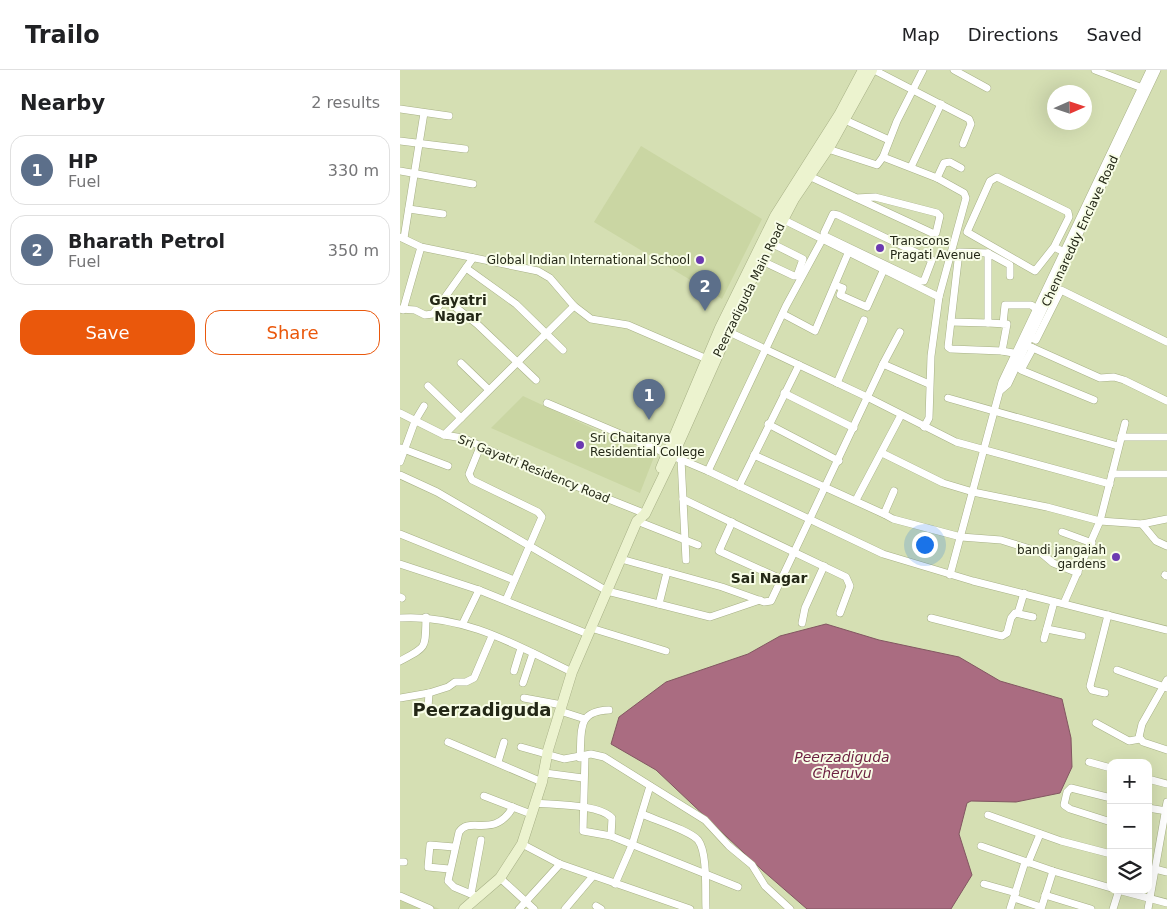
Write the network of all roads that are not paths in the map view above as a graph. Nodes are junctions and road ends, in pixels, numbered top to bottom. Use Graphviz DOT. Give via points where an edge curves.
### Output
graph roads {
  1 [pos="863,70"];
  2 [pos="873,70"];
  3 [pos="924,70"];
  4 [pos="954,70"];
  5 [pos="1095,70"];
  6 [pos="1150,70"];
  7 [pos="1158,70"];
  8 [pos="987,88"];
  9 [pos="913,89"];
  10 [pos="1144,89"];
  11 [pos="941,104"];
  12 [pos="400,109"];
  13 [pos="424,113"];
  14 [pos="449,116"];
  15 [pos="845,120"];
  16 [pos="889,140"];
  17 [pos="400,141"];
  18 [pos="420,143"];
  19 [pos="963,144"];
  20 [pos="465,149"];
  21 [pos="828,149"];
  22 [pos="883,157"];
  23 [pos="911,167"];
  24 [pos="961,168"];
  25 [pos="400,172"];
  26 [pos="415,174"];
  27 [pos="809,176"];
  28 [pos="937,178"];
  29 [pos="473,184"];
  30 [pos="856,198"];
  31 [pos="409,209"];
  32 [pos="442,214"];
  33 [pos="779,217"];
  34 [pos="823,236"];
  35 [pos="402,238"];
  36 [pos="771,244"];
  37 [pos="422,247"];
  38 [pos="1054,247"];
  39 [pos="849,251"];
  40 [pos="988,253"];
  41 [pos="1066,253"];
  42 [pos="473,258"];
  43 [pos="762,261"];
  44 [pos="466,268"];
  45 [pos="884,268"];
  46 [pos="1010,276"];
  47 [pos="1053,282"];
  48 [pos="835,284"];
  49 [pos="939,297"];
  50 [pos="445,299"];
  51 [pos="574,306"];
  52 [pos="1037,309"];
  53 [pos="402,310"];
  54 [pos="782,314"];
  55 [pos="864,320"];
  56 [pos="952,322"];
  57 [pos="988,323"];
  58 [pos="1003,324"];
  59 [pos="727,332"];
  60 [pos="900,332"];
  61 [pos="546,335"];
  62 [pos="1030,337"];
  63 [pos="1167,342"];
  64 [pos="1026,345"];
  65 [pos="766,349"];
  66 [pos="563,350"];
  67 [pos="1002,351"];
  68 [pos="1019,354"];
  69 [pos="707,359"];
  70 [pos="517,361"];
  71 [pos="461,363"];
  72 [pos="883,364"];
  73 [pos="799,365"];
  74 [pos="703,379"];
  75 [pos="536,380"];
  76 [pos="838,383"];
  77 [pos="929,384"];
  78 [pos="428,386"];
  79 [pos="488,389"];
  80 [pos="784,393"];
  81 [pos="867,397"];
  82 [pos="948,398"];
  83 [pos="1094,400"];
  84 [pos="1167,401"];
  85 [pos="547,402"];
  86 [pos="424,406"];
  87 [pos="993,410"];
  88 [pos="400,413"];
  89 [pos="901,415"];
  90 [pos="461,418"];
  91 [pos="415,421"];
  92 [pos="1124,423"];
  93 [pos="768,424"];
  94 [pos="924,427"];
  95 [pos="854,428"];
  96 [pos="444,435"];
  97 [pos="1121,437"];
  98 [pos="1167,437"];
  99 [pos="1118,446"];
  100 [pos="480,447"];
  101 [pos="402,449"];
  102 [pos="983,450"];
  103 [pos="882,453"];
  104 [pos="754,454"];
  105 [pos="674,457"];
  106 [pos="839,461"];
  107 [pos="400,462"];
  108 [pos="448,466"];
  109 [pos="708,471"];
  110 [pos="1112,474"];
  111 [pos="1167,474"];
  112 [pos="400,475"];
  113 [pos="1110,484"];
  114 [pos="739,486"];
  115 [pos="826,487"];
  116 [pos="894,491"];
  117 [pos="973,492"];
  118 [pos="683,499"];
  119 [pos="856,500"];
  120 [pos="884,514"];
  121 [pos="640,516"];
  122 [pos="809,519"];
  123 [pos="1167,519"];
  124 [pos="1100,521"];
  125 [pos="732,522"];
  126 [pos="1142,524"];
  127 [pos="1062,532"];
  128 [pos="400,534"];
  129 [pos="961,537"];
  130 [pos="685,540"];
  131 [pos="1092,543"];
  132 [pos="698,545"];
  133 [pos="1167,546"];
  134 [pos="530,547"];
  135 [pos="792,552"];
  136 [pos="621,559"];
  137 [pos="686,560"];
  138 [pos="400,564"];
  139 [pos="824,566"];
  140 [pos="667,572"];
  141 [pos="1078,573"];
  142 [pos="950,575"];
  143 [pos="781,579"];
  144 [pos="514,580"];
  145 [pos="479,590"];
  146 [pos="607,591"];
  147 [pos="1024,594"];
  148 [pos="506,600"];
  149 [pos="760,600"];
  150 [pos="1054,602"];
  151 [pos="1064,603"];
  152 [pos="659,604"];
  153 [pos="840,613"];
  154 [pos="1018,613"];
  155 [pos="1108,615"];
  156 [pos="426,617"];
  157 [pos="1033,617"];
  158 [pos="400,618"];
  159 [pos="932,618"];
  160 [pos="463,623"];
  161 [pos="802,623"];
  162 [pos="1047,629"];
  163 [pos="1167,630"];
  164 [pos="589,631"];
  165 [pos="492,636"];
  166 [pos="1082,636"];
  167 [pos="1044,639"];
  168 [pos="521,648"];
  169 [pos="666,651"];
  170 [pos="533,653"];
  171 [pos="400,661"];
  172 [pos="1117,670"];
  173 [pos="514,671"];
  174 [pos="572,672"];
  175 [pos="1167,680"];
  176 [pos="523,683"];
  177 [pos="1165,687"];
  178 [pos="429,693"];
  179 [pos="1105,694"];
  180 [pos="400,698"];
  181 [pos="524,698"];
  182 [pos="561,708"];
  183 [pos="609,710"];
  184 [pos="444,713"];
  185 [pos="584,718"];
  186 [pos="1096,723"];
  187 [pos="1140,739"];
  188 [pos="448,742"];
  189 [pos="504,742"];
  190 [pos="521,747"];
  191 [pos="1167,750"];
  192 [pos="547,756"];
  193 [pos="583,757"];
  194 [pos="498,762"];
  195 [pos="1088,762"];
  196 [pos="1107,767"];
  197 [pos="544,778"];
  198 [pos="583,778"];
  199 [pos="1152,780"];
  200 [pos="1167,784"];
  201 [pos="650,786"];
  202 [pos="484,796"];
  203 [pos="1107,797"];
  204 [pos="1167,802"];
  205 [pos="535,803"];
  206 [pos="513,807"];
  207 [pos="583,807"];
  208 [pos="1152,809"];
  209 [pos="1166,811"];
  210 [pos="531,814"];
  211 [pos="642,814"];
  212 [pos="988,815"];
  213 [pos="1107,821"];
  214 [pos="1040,834"];
  215 [pos="611,836"];
  216 [pos="481,840"];
  217 [pos="1164,843"];
  218 [pos="522,844"];
  219 [pos="632,845"];
  220 [pos="981,846"];
  221 [pos="454,847"];
  222 [pos="1107,853"];
  223 [pos="1027,862"];
  224 [pos="560,864"];
  225 [pos="1156,869"];
  226 [pos="450,870"];
  227 [pos="1053,871"];
  228 [pos="1167,872"];
  229 [pos="705,874"];
  230 [pos="593,876"];
  231 [pos="500,878"];
  232 [pos="615,884"];
  233 [pos="984,884"];
  234 [pos="738,887"];
  235 [pos="1107,887"];
  236 [pos="1117,894"];
  237 [pos="1133,894"];
  238 [pos="1045,895"];
  239 [pos="400,896"];
  240 [pos="474,896"];
  241 [pos="1015,896"];
  242 [pos="1151,899"];
  243 [pos="525,902"];
  244 [pos="1167,903"];
  245 [pos="682,908"];
  246 [pos="1041,908"];
  247 [pos="430,909"];
  248 [pos="464,909"];
  249 [pos="519,909"];
  250 [pos="534,909"];
  251 [pos="566,909"];
  252 [pos="690,909"];
  253 [pos="706,909"];
  254 [pos="790,909"];
  255 [pos="1010,909"];
  256 [pos="1091,909"];
  257 [pos="1113,909"];
  258 [pos="1148,909"];
  1 -- 33 [label="street, Peerzadiguda Main Road"];
  2 -- 9 [label="street"];
  2 -- 15 [label="street, Peerzadiguda Main Road"];
  3 -- 9 [label="street"];
  4 -- 8 [label="street"];
  5 -- 10 [label="street"];
  6 -- 10 [label="street, Chennareddy Enclave Road"];
  7 -- 10 [label="street, Chennareddy Enclave Road"];
  9 -- 11 [label="street"];
  9 -- 16 [label="street"];
  10 -- 41 [label="street, Chennareddy Enclave Road"];
  11 -- 19 [label="street" via="971,122"];
  11 -- 23 [label="street"];
  12 -- 13 [label="street"];
  13 -- 14 [label="street"];
  13 -- 18 [label="street"];
  15 -- 16 [label="street"];
  15 -- 21 [label="street, Peerzadiguda Main Road"];
  16 -- 22 [label="street"];
  17 -- 18 [label="street"];
  18 -- 20 [label="street"];
  18 -- 26 [label="street"];
  21 -- 22 [label="street" via="877,165"];
  21 -- 27 [label="street, Peerzadiguda Main Road"];
  22 -- 23 [label="street"];
  23 -- 28 [label="street"];
  24 -- 28 [label="street" via="944,162"];
  25 -- 26 [label="street"];
  26 -- 29 [label="street"];
  26 -- 31 [label="street"];
  27 -- 30 [label="street"];
  27 -- 33 [label="street, Peerzadiguda Main Road"];
  28 -- 49 [label="street" via="966,198"];
  30 -- 30 [label="street" via="932,233 936,233 940,216 937,213 875,197"];
  31 -- 32 [label="street"];
  31 -- 35 [label="street"];
  33 -- 34 [label="street"];
  33 -- 36 [label="street, Peerzadiguda Main Road"];
  33 -- 69 [label="street, Peerzadiguda Main Road"];
  34 -- 34 [label="street" via="831,216 838,214 932,260 932,263 924,281 919,282"];
  34 -- 39 [label="street"];
  34 -- 54 [label="street"];
  35 -- 37 [label="street"];
  36 -- 43 [label="street, Peerzadiguda Main Road"];
  36 -- 43 [label="street" via="803,259 797,276"];
  37 -- 42 [label="street"];
  37 -- 53 [label="street"];
  38 -- 38 [label="street" via="1069,217 1068,212 998,176 994,177 967,232 1035,271"];
  38 -- 41 [label="street"];
  39 -- 45 [label="street"];
  39 -- 48 [label="street"];
  40 -- 46 [label="street" via="1010,265"];
  40 -- 56 [label="street" via="959,252"];
  40 -- 57 [label="street"];
  41 -- 47 [label="street, Chennareddy Enclave Road"];
  42 -- 44 [label="street"];
  42 -- 51 [label="street" via="544,274 558,285"];
  43 -- 59 [label="street, Peerzadiguda Main Road"];
  44 -- 50 [label="street"];
  44 -- 61 [label="street" via="516,304"];
  45 -- 48 [label="street" via="867,306 840,295 843,288"];
  45 -- 49 [label="street"];
  47 -- 52 [label="street, Chennareddy Enclave Road"];
  47 -- 62 [label="street, Chennareddy Enclave Road"];
  48 -- 54 [label="street" via="815,331"];
  49 -- 77 [label="street"];
  50 -- 53 [label="street" via="429,315"];
  50 -- 70 [label="street"];
  51 -- 61 [label="street"];
  51 -- 69 [label="street" via="591,318 628,325"];
  52 -- 58 [label="street" via="1031,305 1005,305"];
  52 -- 62 [label="street, Chennareddy Enclave Road"];
  54 -- 65 [label="street"];
  55 -- 76 [label="street"];
  56 -- 57 [label="street"];
  56 -- 67 [label="street" via="949,349"];
  57 -- 58 [label="street"];
  58 -- 67 [label="street" via="1008,326"];
  59 -- 65 [label="street"];
  59 -- 74 [label="street, Peerzadiguda Main Road"];
  60 -- 72 [label="street"];
  61 -- 66 [label="street"];
  61 -- 70 [label="street"];
  62 -- 63 [label="street" via="1061,290"];
  62 -- 64 [label="street, Chennareddy Enclave Road"];
  64 -- 68 [label="street, Chennareddy Enclave Road"];
  64 -- 83 [label="street" via="1021,370"];
  64 -- 84 [label="street" via="1100,378 1124,380"];
  65 -- 73 [label="street"];
  65 -- 109 [label="street"];
  67 -- 68 [label="street"];
  68 -- 87 [label="street, Chennareddy Enclave Road" via="1008,384 1001,390"];
  69 -- 74 [label="street, Peerzadiguda Main Road"];
  70 -- 75 [label="street"];
  70 -- 79 [label="street"];
  71 -- 79 [label="street"];
  72 -- 77 [label="street"];
  72 -- 81 [label="street"];
  73 -- 76 [label="street"];
  73 -- 80 [label="street"];
  74 -- 105 [label="street, Peerzadiguda Main Road"];
  76 -- 81 [label="street"];
  77 -- 94 [label="street" via="929,418"];
  78 -- 90 [label="street"];
  79 -- 90 [label="street"];
  80 -- 93 [label="street"];
  80 -- 95 [label="street"];
  81 -- 89 [label="street"];
  81 -- 95 [label="street"];
  82 -- 87 [label="street"];
  85 -- 105 [label="street"];
  86 -- 91 [label="street"];
  87 -- 99 [label="street"];
  87 -- 102 [label="street, Chennareddy Enclave Road"];
  88 -- 91 [label="street, Sri Gayatri Residency Road"];
  89 -- 94 [label="street"];
  89 -- 103 [label="street"];
  90 -- 96 [label="street"];
  91 -- 96 [label="street, Sri Gayatri Residency Road"];
  91 -- 101 [label="street"];
  92 -- 97 [label="street"];
  93 -- 104 [label="street"];
  93 -- 106 [label="street"];
  94 -- 102 [label="street"];
  95 -- 106 [label="street"];
  96 -- 100 [label="street, Sri Gayatri Residency Road" via="464,438"];
  97 -- 98 [label="street"];
  97 -- 99 [label="street"];
  99 -- 110 [label="street"];
  100 -- 121 [label="street, Sri Gayatri Residency Road"];
  100 -- 134 [label="street" via="469,474 472,480 541,514 542,522"];
  101 -- 107 [label="street"];
  101 -- 108 [label="street"];
  102 -- 113 [label="street"];
  102 -- 117 [label="street, Chennareddy Enclave Road"];
  103 -- 117 [label="street" via="943,483"];
  103 -- 119 [label="street"];
  104 -- 114 [label="street"];
  104 -- 115 [label="street"];
  105 -- 109 [label="street"];
  105 -- 118 [label="street"];
  105 -- 121 [label="street, Peerzadiguda Main Road" via="645,514"];
  106 -- 115 [label="street"];
  109 -- 114 [label="street"];
  110 -- 111 [label="street"];
  110 -- 113 [label="street"];
  112 -- 134 [label="street" via="437,492"];
  113 -- 124 [label="street"];
  114 -- 122 [label="street"];
  115 -- 119 [label="street"];
  115 -- 122 [label="street"];
  116 -- 120 [label="street"];
  117 -- 124 [label="street"];
  117 -- 129 [label="street, Chennareddy Enclave Road"];
  118 -- 125 [label="street"];
  118 -- 130 [label="street"];
  119 -- 120 [label="street"];
  120 -- 129 [label="street" via="892,519"];
  121 -- 130 [label="street, Sri Gayatri Residency Road"];
  121 -- 136 [label="street, Peerzadiguda Main Road"];
  122 -- 135 [label="street"];
  122 -- 142 [label="street" via="883,554"];
  123 -- 126 [label="street"];
  124 -- 126 [label="street"];
  124 -- 131 [label="street"];
  125 -- 135 [label="street"];
  125 -- 143 [label="street" via="719,551"];
  126 -- 133 [label="street" via="1156,541"];
  127 -- 131 [label="street"];
  128 -- 144 [label="street"];
  129 -- 141 [label="street" via="1000,540 1040,552 1053,563"];
  129 -- 142 [label="street, Chennareddy Enclave Road"];
  130 -- 132 [label="street, Sri Gayatri Residency Road"];
  130 -- 137 [label="street"];
  131 -- 141 [label="street"];
  134 -- 144 [label="street"];
  134 -- 146 [label="street"];
  135 -- 139 [label="street"];
  135 -- 143 [label="street"];
  136 -- 140 [label="street"];
  136 -- 146 [label="street, Peerzadiguda Main Road"];
  138 -- 145 [label="street"];
  139 -- 153 [label="street" via="846,577 850,583"];
  139 -- 161 [label="street" via="805,608"];
  140 -- 149 [label="street"];
  140 -- 152 [label="street"];
  141 -- 151 [label="street"];
  142 -- 147 [label="street"];
  143 -- 149 [label="street" via="771,601"];
  144 -- 148 [label="street"];
  145 -- 148 [label="street"];
  145 -- 160 [label="street"];
  146 -- 152 [label="street"];
  146 -- 164 [label="street, Peerzadiguda Main Road"];
  147 -- 150 [label="street"];
  147 -- 154 [label="street"];
  148 -- 164 [label="street"];
  149 -- 152 [label="street" via="710,617"];
  150 -- 151 [label="street"];
  150 -- 162 [label="street"];
  151 -- 155 [label="street"];
  154 -- 157 [label="street"];
  154 -- 159 [label="street" via="1013,615 1008,630 1002,636"];
  155 -- 163 [label="street"];
  155 -- 179 [label="street" via="1090,686 1092,690"];
  156 -- 158 [label="street"];
  156 -- 160 [label="street"];
  156 -- 171 [label="street" via="424,646 419,653"];
  160 -- 165 [label="street"];
  162 -- 166 [label="street"];
  162 -- 167 [label="street"];
  164 -- 169 [label="street"];
  164 -- 174 [label="street, Peerzadiguda Main Road"];
  165 -- 168 [label="street"];
  165 -- 178 [label="street" via="474,678"];
  168 -- 170 [label="street"];
  168 -- 173 [label="street"];
  170 -- 174 [label="street"];
  170 -- 176 [label="street"];
  172 -- 177 [label="street"];
  174 -- 182 [label="street, Peerzadiguda Main Road"];
  175 -- 177 [label="street"];
  177 -- 187 [label="street" via="1142,724"];
  178 -- 180 [label="street"];
  178 -- 184 [label="street" via="428,708"];
  181 -- 182 [label="street"];
  182 -- 185 [label="street"];
  182 -- 192 [label="street, Peerzadiguda Main Road"];
  183 -- 185 [label="street" via="592,712"];
  185 -- 193 [label="street"];
  186 -- 187 [label="street" via="1129,741"];
  187 -- 191 [label="street"];
  188 -- 194 [label="street"];
  189 -- 194 [label="street"];
  190 -- 192 [label="street"];
  192 -- 193 [label="street" via="564,759"];
  192 -- 197 [label="street, Peerzadiguda Main Road"];
  193 -- 198 [label="street"];
  193 -- 201 [label="street" via="598,754"];
  194 -- 197 [label="street"];
  195 -- 196 [label="street"];
  197 -- 198 [label="street"];
  197 -- 205 [label="street, Peerzadiguda Main Road"];
  198 -- 207 [label="street"];
  199 -- 200 [label="street"];
  201 -- 211 [label="street"];
  201 -- 254 [label="street" via="705,820 752,865 765,886"];
  202 -- 206 [label="street"];
  203 -- 213 [label="street" via="1071,788 1064,805"];
  204 -- 209 [label="street"];
  205 -- 207 [label="street"];
  205 -- 210 [label="street, Peerzadiguda Main Road"];
  206 -- 210 [label="street"];
  206 -- 221 [label="street" via="500,824 461,829"];
  207 -- 215 [label="street" via="610,815"];
  207 -- 215 [label="street" via="583,831"];
  208 -- 209 [label="street"];
  209 -- 217 [label="street"];
  210 -- 218 [label="street, Peerzadiguda Main Road"];
  211 -- 219 [label="street"];
  211 -- 229 [label="street" via="696,839 703,854"];
  212 -- 214 [label="street"];
  214 -- 222 [label="street"];
  214 -- 223 [label="street"];
  215 -- 219 [label="street"];
  216 -- 240 [label="street"];
  217 -- 225 [label="street"];
  218 -- 224 [label="street"];
  218 -- 231 [label="street, Peerzadiguda Main Road"];
  219 -- 229 [label="street"];
  219 -- 232 [label="street"];
  220 -- 223 [label="street"];
  221 -- 226 [label="street"];
  221 -- 226 [label="street" via="430,844 428,867"];
  223 -- 227 [label="street"];
  223 -- 241 [label="street"];
  224 -- 230 [label="street"];
  224 -- 243 [label="street"];
  225 -- 228 [label="street"];
  225 -- 242 [label="street"];
  226 -- 240 [label="street" via="450,885"];
  227 -- 235 [label="street"];
  227 -- 238 [label="street"];
  229 -- 234 [label="street"];
  229 -- 253 [label="street"];
  230 -- 232 [label="street"];
  230 -- 251 [label="street"];
  231 -- 240 [label="street, Peerzadiguda Main Road"];
  231 -- 243 [label="street"];
  232 -- 245 [label="street"];
  233 -- 241 [label="street"];
  236 -- 257 [label="street"];
  237 -- 242 [label="street"];
  238 -- 246 [label="street"];
  238 -- 256 [label="street"];
  239 -- 247 [label="street"];
  240 -- 248 [label="street, Peerzadiguda Main Road"];
  241 -- 246 [label="street"];
  241 -- 255 [label="street"];
  242 -- 244 [label="street"];
  242 -- 258 [label="street"];
  243 -- 249 [label="street"];
  243 -- 250 [label="street"];
  245 -- 252 [label="street"];
}
